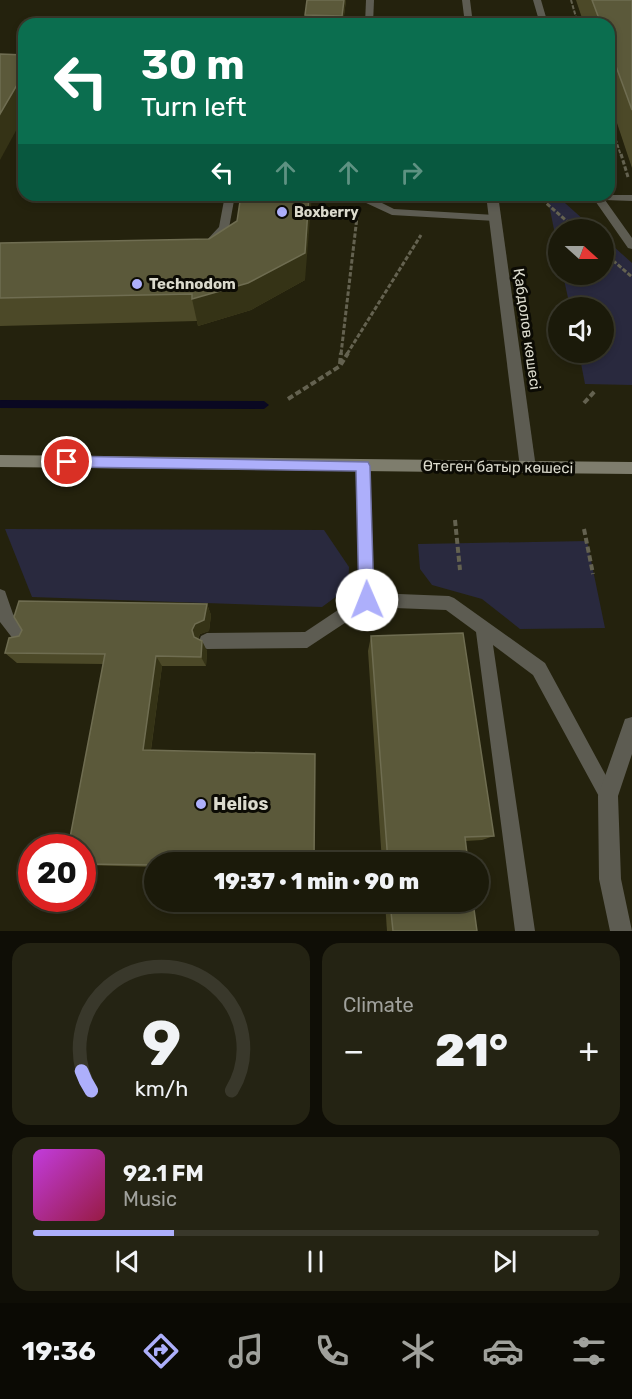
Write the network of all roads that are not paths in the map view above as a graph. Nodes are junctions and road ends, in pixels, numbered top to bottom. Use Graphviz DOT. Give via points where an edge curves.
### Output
graph roads {
  1 [pos="370,0"];
  2 [pos="466,0"];
  3 [pos="537,0"];
  4 [pos="369,18"];
  5 [pos="468,18"];
  6 [pos="542,18"];
  7 [pos="615,197"];
  8 [pos="632,198"];
  9 [pos="229,201"];
  10 [pos="370,201"];
  11 [pos="493,201"];
  12 [pos="600,201"];
  13 [pos="495,218"];
  14 [pos="631,244"];
  15 [pos="204,250"];
  16 [pos="0,460"];
  17 [pos="363,466"];
  18 [pos="528,468"];
  19 [pos="632,468"];
  20 [pos="0,596"];
  21 [pos="367,600"];
  22 [pos="483,628"];
  23 [pos="23,639"];
  24 [pos="207,640"];
  25 [pos="632,726"];
  26 [pos="608,796"];
  27 [pos="525,931"];
  28 [pos="621,931"];
  1 -- 4 [label="lane"];
  2 -- 5 [label="street"];
  3 -- 6 [label="lane"];
  7 -- 8 [label="lane"];
  9 -- 15 [label="lane" via="224,228"];
  10 -- 13 [label="lane" via="392,212"];
  11 -- 13 [label="street, Қабдолов көшесі"];
  12 -- 14 [label="lane"];
  13 -- 18 [label="street, Қабдолов көшесі"];
  16 -- 17 [label="main road, Өтеген батыр көшесі"];
  17 -- 18 [label="main road, Өтеген батыр көшесі"];
  17 -- 21 [label="lane"];
  18 -- 19 [label="main road, Өтеген батыр көшесі"];
  20 -- 23 [label="lane" via="6,618"];
  21 -- 22 [label="lane" via="449,603"];
  21 -- 24 [label="lane" via="308,640"];
  22 -- 26 [label="lane" via="539,669"];
  22 -- 27 [label="lane"];
  25 -- 26 [label="street"];
  26 -- 28 [label="street" via="610,879"];
}
